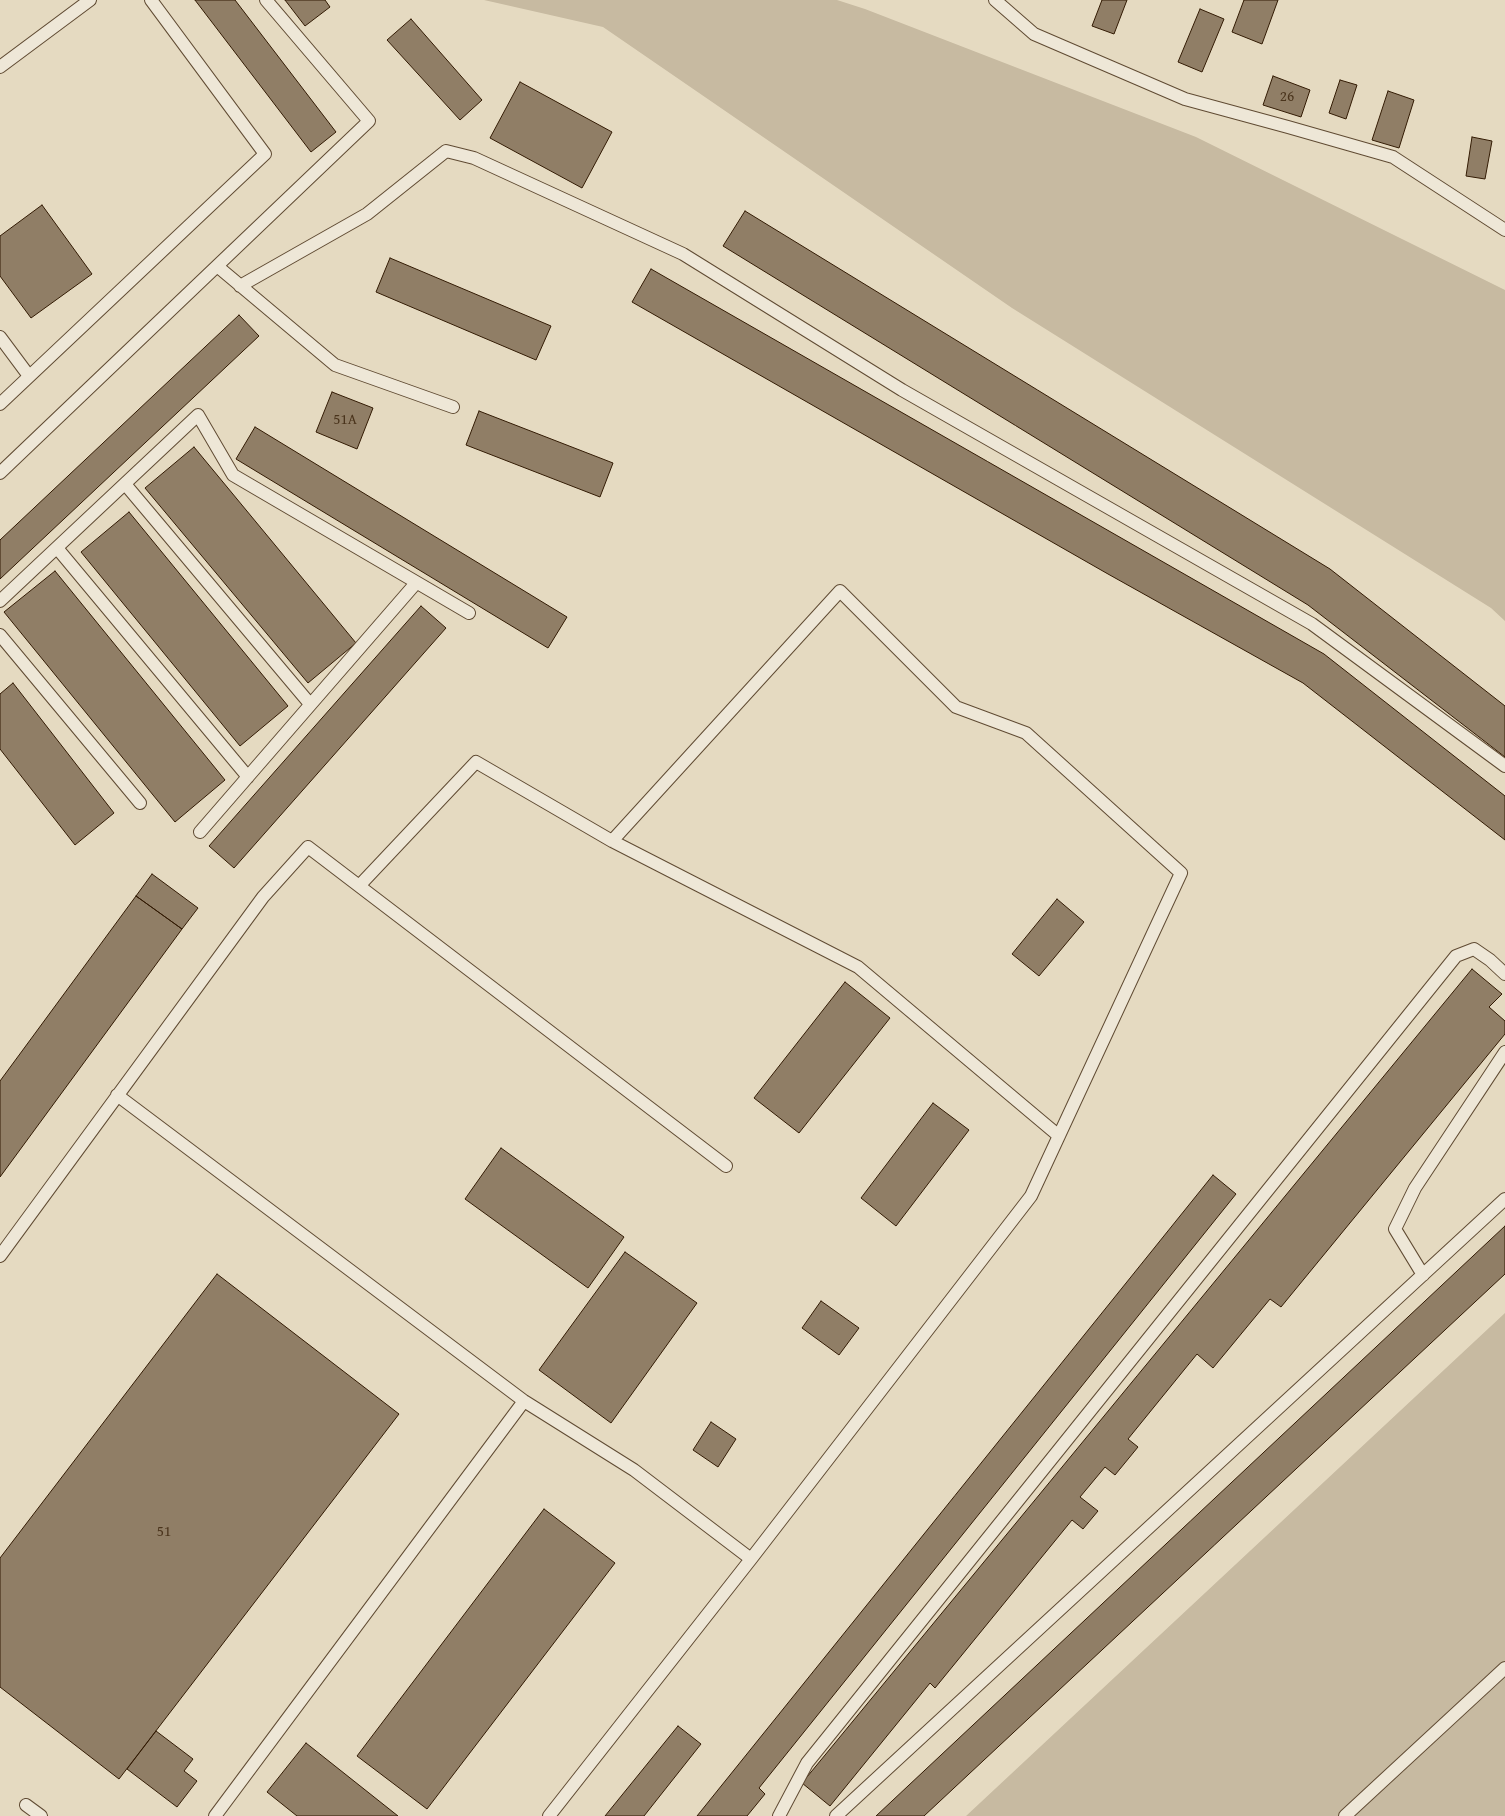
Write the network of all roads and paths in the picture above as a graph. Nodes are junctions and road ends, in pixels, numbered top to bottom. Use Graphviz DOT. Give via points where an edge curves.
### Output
graph roads {
  1 [pos="90,0"];
  2 [pos="151,0"];
  3 [pos="266,0"];
  4 [pos="995,0"];
  5 [pos="0,67"];
  6 [pos="1505,230"];
  7 [pos="217,266"];
  8 [pos="240,286"];
  9 [pos="0,337"];
  10 [pos="29,376"];
  11 [pos="0,404"];
  12 [pos="453,407"];
  13 [pos="0,472"];
  14 [pos="125,484"];
  15 [pos="57,548"];
  16 [pos="416,583"];
  17 [pos="0,601"];
  18 [pos="469,613"];
  19 [pos="0,635"];
  20 [pos="310,704"];
  21 [pos="1505,766"];
  22 [pos="248,777"];
  23 [pos="140,803"];
  24 [pos="200,832"];
  25 [pos="612,841"];
  26 [pos="359,886"];
  27 [pos="1505,974"];
  28 [pos="1505,1052"];
  29 [pos="117,1095"];
  30 [pos="1059,1136"];
  31 [pos="726,1166"];
  32 [pos="1505,1199"];
  33 [pos="0,1256"];
  34 [pos="1423,1275"];
  35 [pos="524,1401"];
  36 [pos="751,1559"];
  37 [pos="1505,1668"];
  38 [pos="26,1805"];
  39 [pos="41,1816"];
  40 [pos="215,1816"];
  41 [pos="549,1816"];
  42 [pos="779,1816"];
  43 [pos="836,1816"];
  44 [pos="1345,1816"];
  1 -- 5 [label="lane"];
  2 -- 10 [label="lane" via="265,154"];
  3 -- 7 [label="lane" via="369,121"];
  4 -- 6 [label="lane" via="1034,34 1185,99 1393,158"];
  7 -- 8 [label="lane"];
  7 -- 13 [label="lane"];
  8 -- 12 [label="lane" via="335,365"];
  8 -- 21 [label="lane" via="367,214 446,151 474,158 683,254 902,390 1312,624"];
  9 -- 10 [label="lane"];
  10 -- 11 [label="lane"];
  14 -- 15 [label="lane"];
  14 -- 16 [label="lane" via="198,415 233,475"];
  14 -- 20 [label="lane"];
  15 -- 17 [label="lane"];
  15 -- 22 [label="lane"];
  16 -- 18 [label="lane"];
  16 -- 20 [label="lane"];
  19 -- 23 [label="lane"];
  20 -- 22 [label="lane"];
  22 -- 24 [label="lane"];
  25 -- 26 [label="lane" via="476,762"];
  25 -- 30 [label="lane" via="858,967"];
  25 -- 30 [label="lane" via="840,591 956,707 1026,733 1181,873"];
  26 -- 29 [label="lane" via="308,847 263,897"];
  26 -- 31 [label="lane"];
  27 -- 42 [label="lane" via="1474,949 1456,956 806,1763"];
  28 -- 34 [label="lane" via="1415,1188 1395,1229"];
  29 -- 33 [label="lane"];
  29 -- 35 [label="lane"];
  30 -- 36 [label="lane" via="1031,1196"];
  32 -- 34 [label="lane"];
  34 -- 43 [label="lane"];
  35 -- 36 [label="lane" via="634,1470"];
  35 -- 40 [label="lane"];
  36 -- 41 [label="lane"];
  37 -- 44 [label="lane"];
  38 -- 39 [label="lane"];
}
